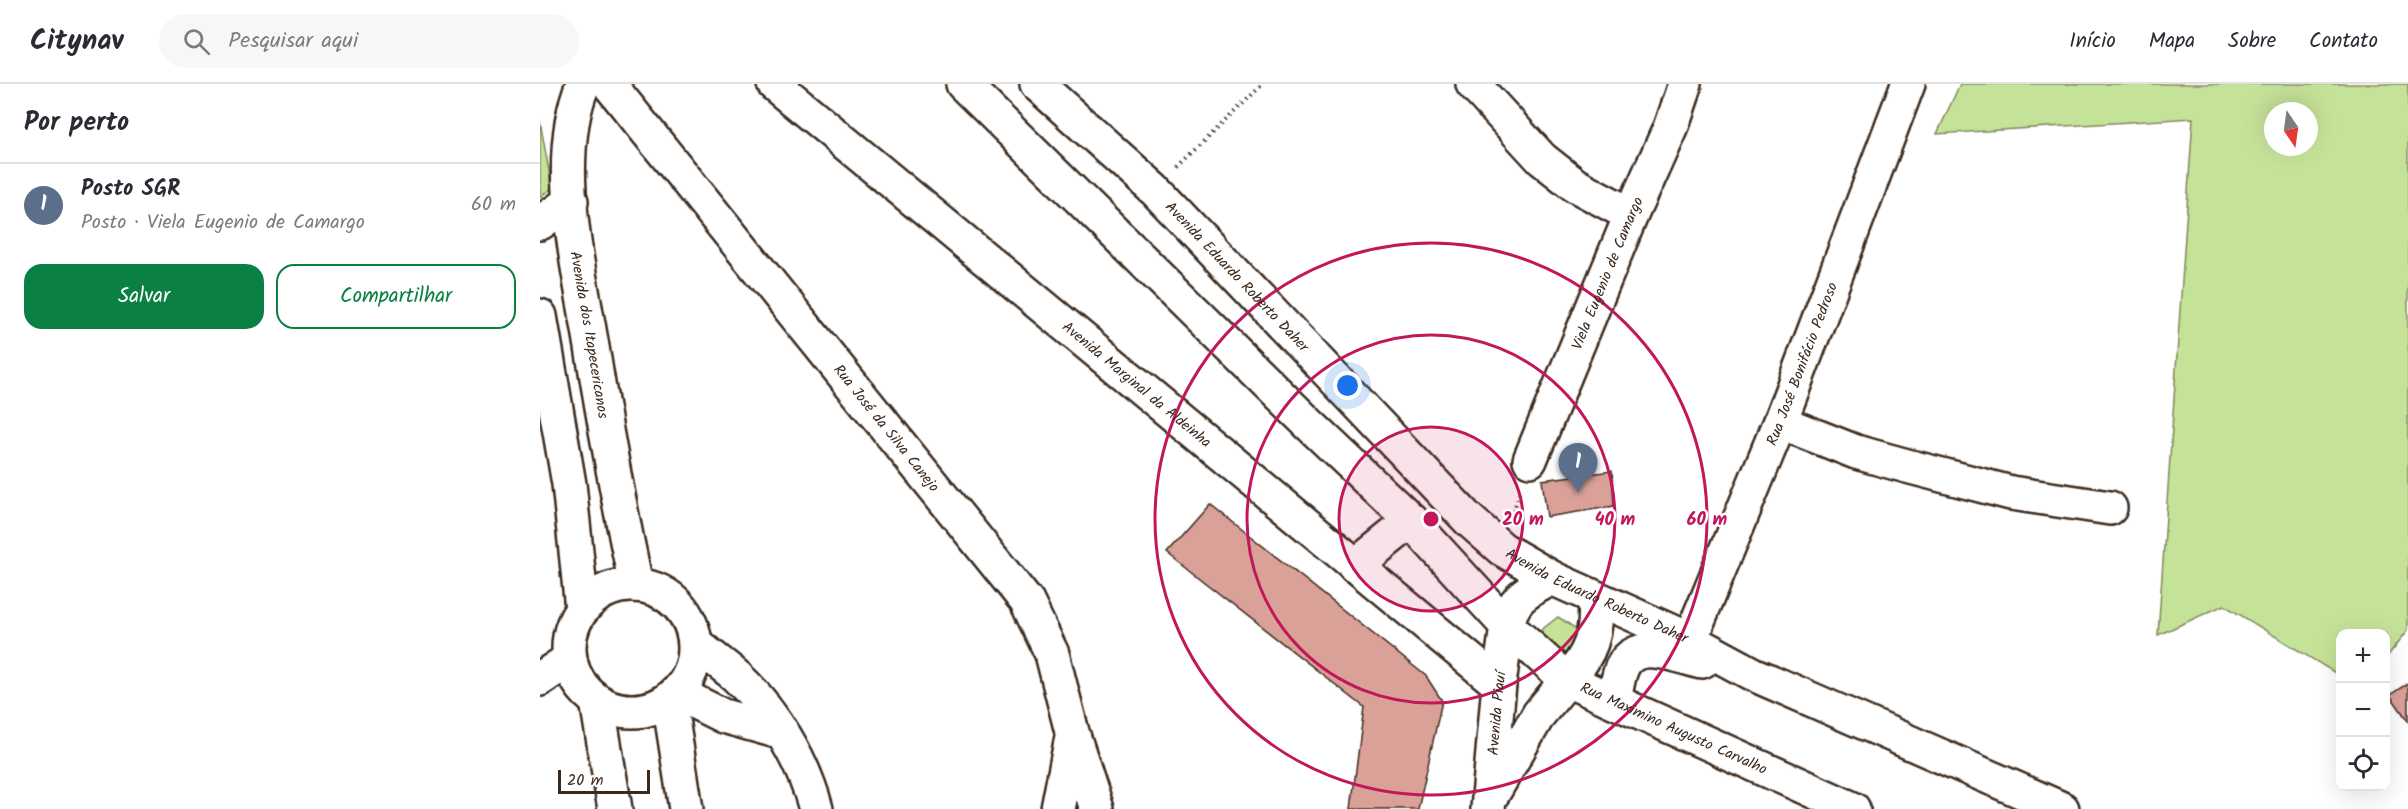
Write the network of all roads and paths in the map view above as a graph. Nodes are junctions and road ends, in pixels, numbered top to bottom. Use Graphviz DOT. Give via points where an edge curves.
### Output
graph roads {
  1 [pos="583,84"];
  2 [pos="609,84"];
  3 [pos="774,84"];
  4 [pos="963,84"];
  5 [pos="1037,84"];
  6 [pos="1263,84"];
  7 [pos="1473,84"];
  8 [pos="1685,84"];
  9 [pos="1908,84"];
  10 [pos="1155,190"];
  11 [pos="571,201"];
  12 [pos="1631,215"];
  13 [pos="540,223"];
  14 [pos="540,316"];
  15 [pos="1780,422"];
  16 [pos="1530,460"];
  17 [pos="2110,508"];
  18 [pos="1411,521"];
  19 [pos="1502,549"];
  20 [pos="1355,566"];
  21 [pos="1552,578"];
  22 [pos="636,585"];
  23 [pos="1595,599"];
  24 [pos="582,609"];
  25 [pos="1507,626"];
  26 [pos="1690,640"];
  27 [pos="696,644"];
  28 [pos="570,659"];
  29 [pos="1753,674"];
  30 [pos="540,679"];
  31 [pos="1568,680"];
  32 [pos="1499,684"];
  33 [pos="673,696"];
  34 [pos="597,701"];
  35 [pos="1614,701"];
  36 [pos="780,732"];
  37 [pos="1072,732"];
  38 [pos="1489,804"];
  39 [pos="615,809"];
  40 [pos="686,809"];
  41 [pos="816,809"];
  42 [pos="1058,809"];
  43 [pos="1097,809"];
  44 [pos="1852,809"];
  45 [pos="2062,809"];
  1 -- 11 [label="street, Avenida dos Itapecericanos" via="575,103 568,144"];
  2 -- 37 [label="street, Rua José da Silva Canejo" via="1027,602 1052,654"];
  3 -- 20 [label="street, Avenida Marginal da Aldeinha"];
  4 -- 18 [label="street"];
  5 -- 10 [label="street, Avenida Eduardo Roberto Daher"];
  6 -- 10 [label="path"];
  7 -- 12 [label="street" via="1542,159 1575,185"];
  8 -- 12 [label="street, Viela Eugenio de Camargo" via="1670,129"];
  9 -- 15 [label="street, Rua José Bonifácio Pedroso"];
  10 -- 19 [label="street, Avenida Eduardo Roberto Daher" via="1469,520"];
  11 -- 13 [label="street"];
  11 -- 22 [label="street, Avenida dos Itapecericanos" via="610,456"];
  12 -- 16 [label="street, Viela Eugenio de Camargo"];
  14 -- 24 [label="street" via="569,484"];
  15 -- 17 [label="street" via="1856,452 1907,466 2011,493"];
  15 -- 26 [label="street, Rua José Bonifácio Pedroso"];
  16 -- 19 [label="path"];
  18 -- 20 [label="street"];
  18 -- 25 [label="street"];
  19 -- 21 [label="street, Avenida Eduardo Roberto Daher"];
  20 -- 32 [label="street, Avenida Marginal da Aldeinha"];
  21 -- 23 [label="street, Avenida Eduardo Roberto Daher"];
  21 -- 25 [label="street" via="1517,600"];
  22 -- 24 [label="street" via="615,587 597,595"];
  22 -- 27 [label="street" via="671,597 684,610"];
  23 -- 26 [label="street, Avenida Eduardo Roberto Daher"];
  23 -- 31 [label="street" via="1597,621 1591,646"];
  24 -- 28 [label="street" via="571,633"];
  25 -- 31 [label="street, Rua Maximino Augusto Carvalho"];
  25 -- 32 [label="street, Avenida Piauí"];
  26 -- 29 [label="street, Avenida Eduardo Roberto Daher"];
  27 -- 33 [label="street" via="688,679"];
  27 -- 36 [label="street" via="736,676"];
  28 -- 30 [label="street"];
  28 -- 34 [label="street" via="575,675"];
  29 -- 35 [label="street" via="1654,651 1637,651 1620,671"];
  29 -- 45 [label="street, Avenida Eduardo Roberto Daher"];
  31 -- 35 [label="street, Rua Maximino Augusto Carvalho"];
  31 -- 38 [label="street, Avenida Piauí" via="1539,714"];
  32 -- 38 [label="street, Avenida Piauí"];
  33 -- 34 [label="street" via="652,708 633,711 614,709"];
  33 -- 36 [label="street" via="723,716"];
  33 -- 40 [label="street"];
  34 -- 39 [label="street"];
  35 -- 44 [label="street, Rua Maximino Augusto Carvalho"];
  36 -- 41 [label="street" via="798,760"];
  37 -- 42 [label="street"];
  37 -- 43 [label="street, Rua José da Silva Canejo"];
}
